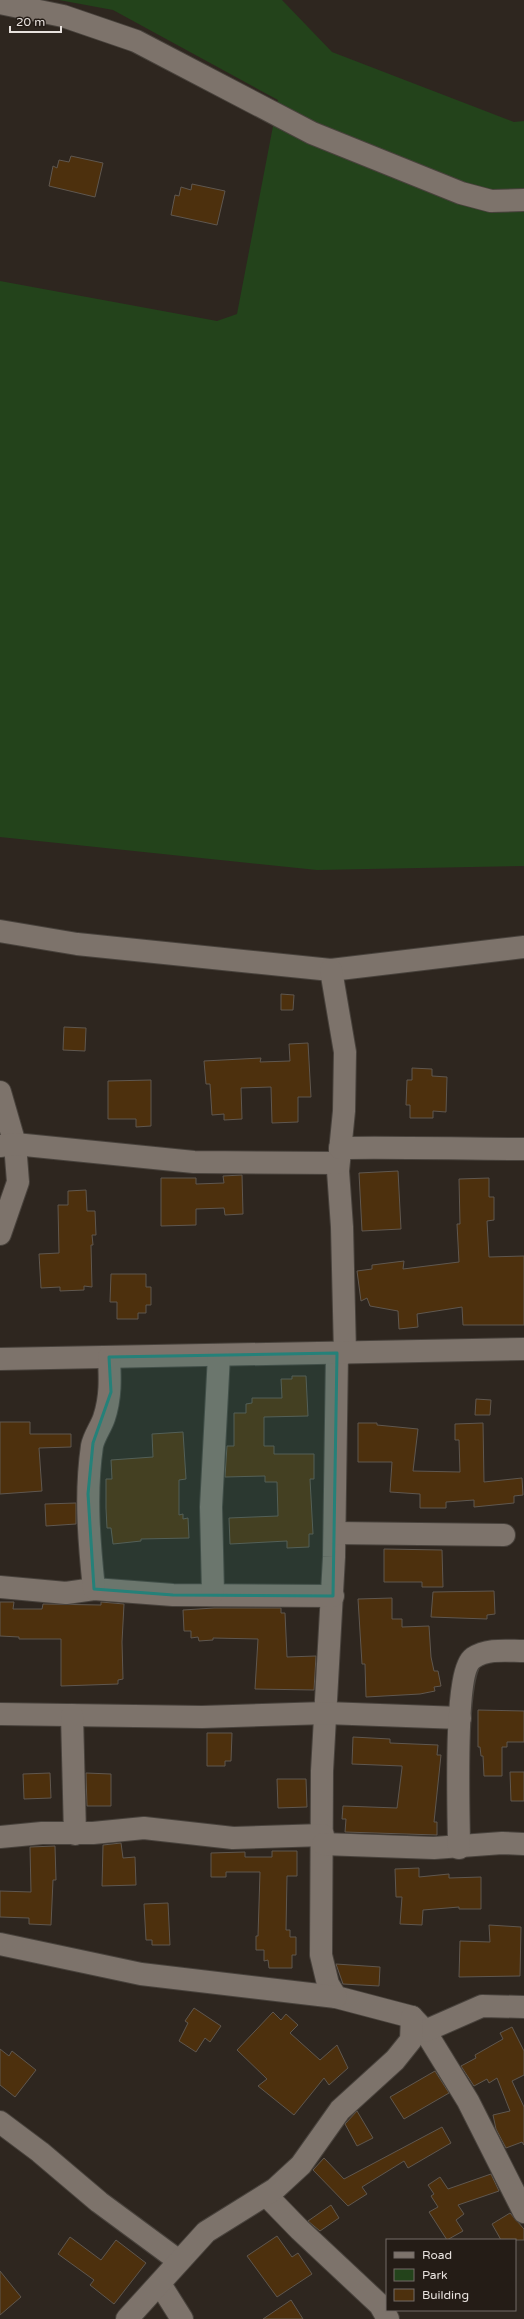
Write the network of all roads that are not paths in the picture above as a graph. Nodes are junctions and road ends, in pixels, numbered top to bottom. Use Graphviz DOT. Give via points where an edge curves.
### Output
graph roads {
  1 [pos="0,3"];
  2 [pos="524,200"];
  3 [pos="0,931"];
  4 [pos="524,947"];
  5 [pos="331,970"];
  6 [pos="0,1092"];
  7 [pos="8,1145"];
  8 [pos="524,1149"];
  9 [pos="339,1156"];
  10 [pos="0,1234"];
  11 [pos="524,1349"];
  12 [pos="341,1353"];
  13 [pos="219,1355"];
  14 [pos="109,1357"];
  15 [pos="0,1359"];
  16 [pos="335,1533"];
  17 [pos="504,1535"];
  18 [pos="0,1587"];
  19 [pos="94,1589"];
  20 [pos="213,1593"];
  21 [pos="333,1596"];
  22 [pos="524,1651"];
  23 [pos="0,1714"];
  24 [pos="326,1714"];
  25 [pos="72,1715"];
  26 [pos="460,1718"];
  27 [pos="75,1834"];
  28 [pos="0,1837"];
  29 [pos="323,1839"];
  30 [pos="524,1844"];
  31 [pos="459,1848"];
  32 [pos="0,1944"];
  33 [pos="336,1997"];
  34 [pos="524,2007"];
  35 [pos="419,2024"];
  36 [pos="0,2122"];
  37 [pos="266,2195"];
  38 [pos="521,2199"];
  39 [pos="179,2261"];
  40 [pos="160,2284"];
  41 [pos="127,2319"];
  42 [pos="182,2319"];
  43 [pos="388,2319"];
  1 -- 2 [label="street" via="63,16 136,41 312,132 461,193 491,200"];
  3 -- 5 [label="street" via="77,944"];
  4 -- 5 [label="street"];
  5 -- 9 [label="street" via="345,1052"];
  6 -- 7 [label="street"];
  7 -- 9 [label="street" via="194,1162"];
  7 -- 10 [label="street" via="18,1182"];
  8 -- 9 [label="street" via="468,1150 416,1146"];
  9 -- 12 [label="street"];
  11 -- 12 [label="street"];
  12 -- 13 [label="street"];
  12 -- 16 [label="street"];
  13 -- 14 [label="street"];
  13 -- 20 [label="street" via="211,1506"];
  14 -- 15 [label="street"];
  14 -- 19 [label="street" via="111,1392 104,1418 93,1443 88,1494 88,1541"];
  16 -- 17 [label="street"];
  16 -- 21 [label="street"];
  18 -- 19 [label="street" via="66,1593"];
  19 -- 20 [label="street" via="173,1594"];
  20 -- 21 [label="street"];
  21 -- 24 [label="street"];
  22 -- 26 [label="street" via="487,1651 472,1659 464,1674"];
  23 -- 25 [label="street"];
  24 -- 25 [label="street" via="202,1717"];
  24 -- 26 [label="street"];
  24 -- 29 [label="street" via="322,1771"];
  25 -- 27 [label="street"];
  26 -- 31 [label="street"];
  27 -- 28 [label="street" via="42,1833"];
  27 -- 29 [label="street" via="144,1828 233,1838"];
  29 -- 31 [label="street"];
  29 -- 33 [label="street" via="321,1955 328,1984"];
  30 -- 31 [label="street" via="502,1843"];
  32 -- 33 [label="street" via="141,1974"];
  33 -- 35 [label="street"];
  34 -- 35 [label="street" via="482,2006"];
  35 -- 37 [label="street" via="411,2040 395,2060 340,2110 301,2165"];
  35 -- 38 [label="street" via="468,2101"];
  36 -- 39 [label="street" via="99,2202"];
  37 -- 39 [label="street" via="206,2232"];
  37 -- 43 [label="street" via="380,2304"];
  39 -- 40 [label="street"];
  40 -- 41 [label="street"];
  40 -- 42 [label="street"];
}
